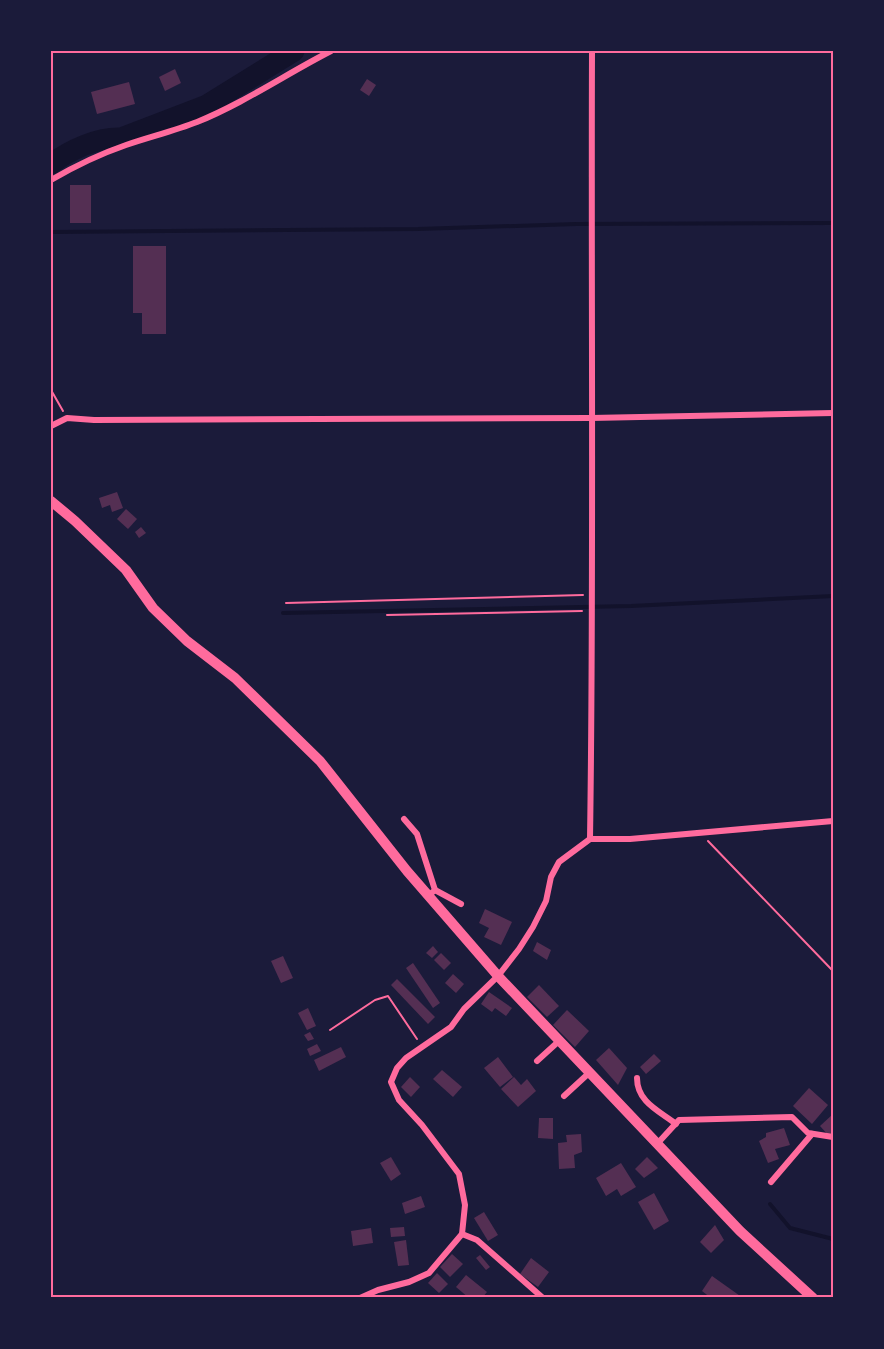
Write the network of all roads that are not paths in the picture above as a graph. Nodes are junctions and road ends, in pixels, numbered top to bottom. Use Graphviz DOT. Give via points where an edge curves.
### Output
graph roads {
  1 [pos="331,51"];
  2 [pos="592,51"];
  3 [pos="51,180"];
  4 [pos="833,413"];
  5 [pos="591,417"];
  6 [pos="51,426"];
  7 [pos="51,501"];
  8 [pos="404,819"];
  9 [pos="833,821"];
  10 [pos="590,839"];
  11 [pos="432,893"];
  12 [pos="461,904"];
  13 [pos="498,976"];
  14 [pos="559,1041"];
  15 [pos="537,1061"];
  16 [pos="589,1073"];
  17 [pos="637,1078"];
  18 [pos="564,1096"];
  19 [pos="676,1124"];
  20 [pos="812,1134"];
  21 [pos="833,1137"];
  22 [pos="657,1144"];
  23 [pos="771,1182"];
  24 [pos="462,1234"];
  25 [pos="360,1298"];
  26 [pos="543,1298"];
  27 [pos="813,1298"];
  1 -- 3 [label="street" via="234,106 126,145"];
  2 -- 5 [label="street"];
  4 -- 5 [label="street"];
  5 -- 6 [label="street" via="68,418"];
  5 -- 10 [label="street"];
  7 -- 11 [label="main road" via="126,570 153,608 235,678 320,761"];
  8 -- 11 [label="street" via="417,834"];
  9 -- 10 [label="street"];
  10 -- 13 [label="street" via="559,862 533,927"];
  11 -- 12 [label="street"];
  11 -- 13 [label="main road"];
  13 -- 14 [label="main road"];
  13 -- 24 [label="street" via="451,1027 406,1058 396,1068 391,1082 399,1100 459,1174 465,1205"];
  14 -- 15 [label="street"];
  14 -- 16 [label="main road"];
  16 -- 18 [label="street"];
  16 -- 22 [label="main road"];
  17 -- 19 [label="street" via="641,1097"];
  19 -- 20 [label="street" via="679,1120 792,1117"];
  19 -- 22 [label="street"];
  20 -- 21 [label="street"];
  20 -- 23 [label="street"];
  22 -- 27 [label="main road" via="740,1231"];
  24 -- 25 [label="street" via="429,1273"];
  24 -- 26 [label="street" via="477,1240"];
}
